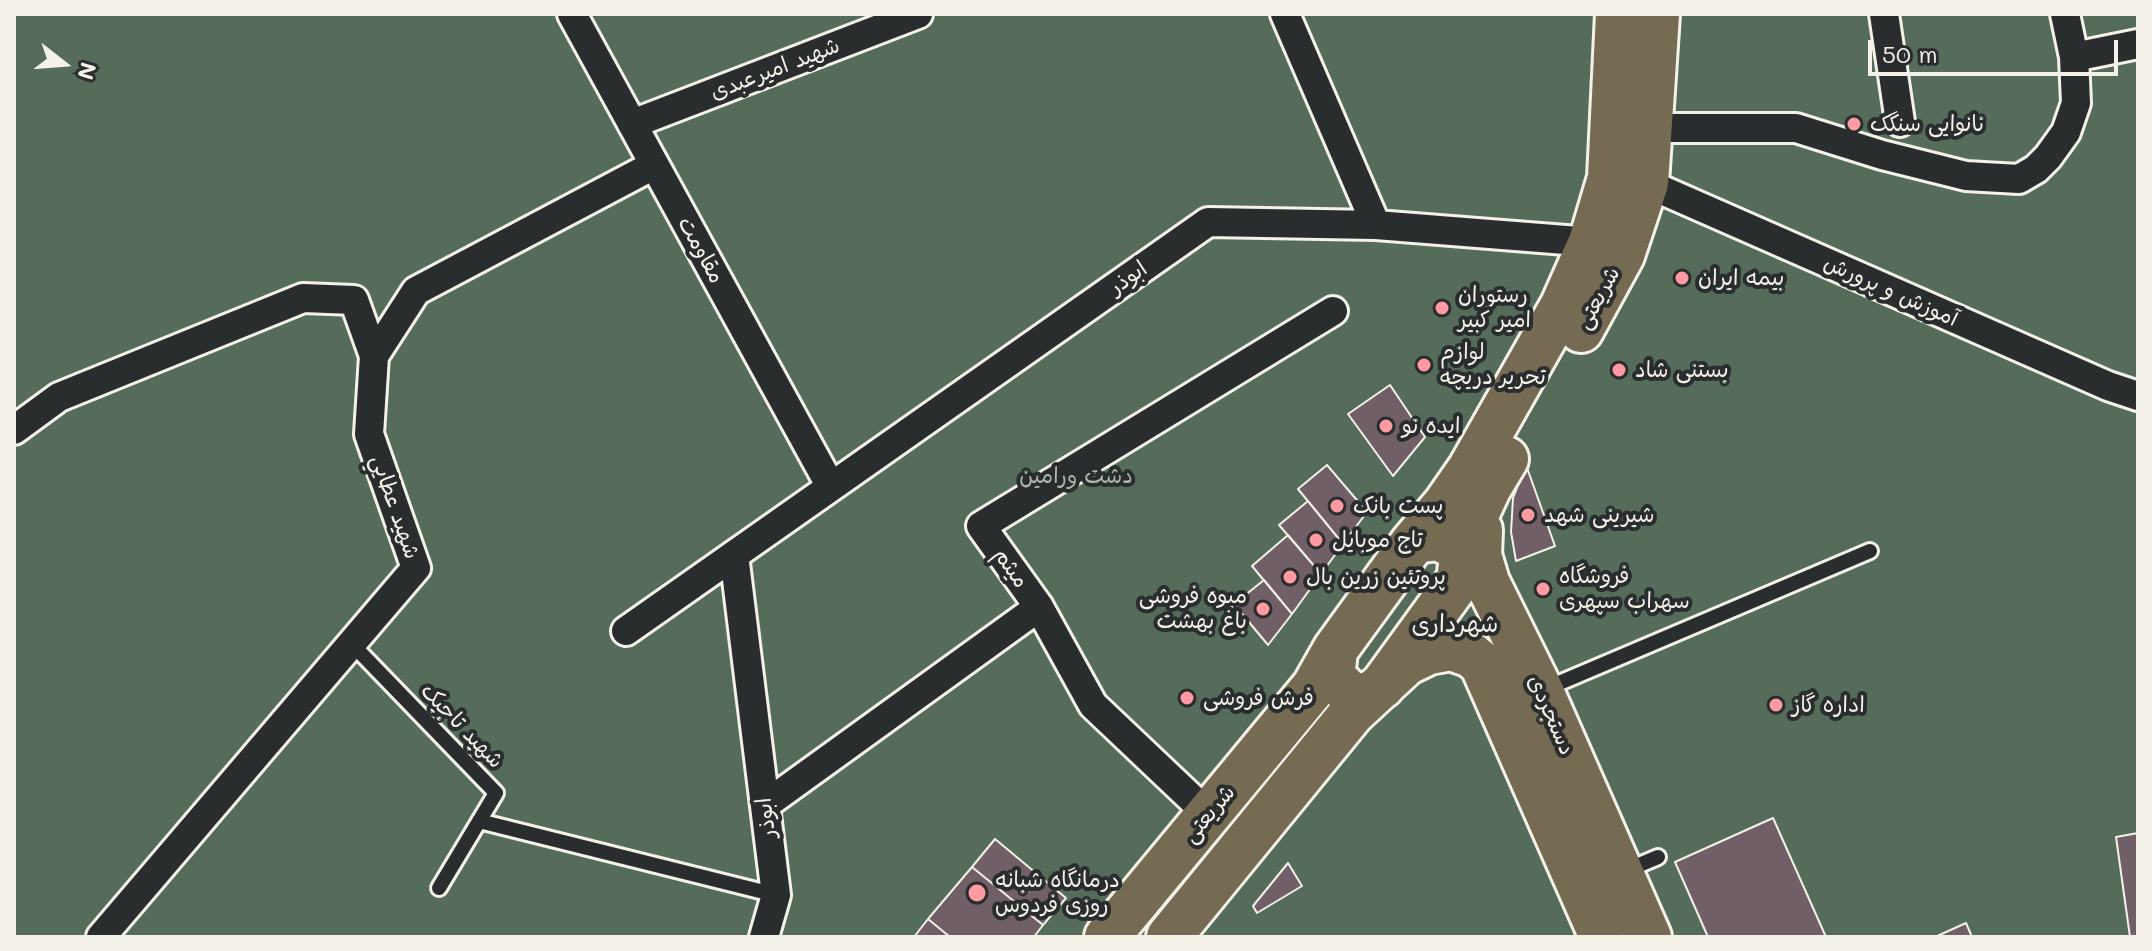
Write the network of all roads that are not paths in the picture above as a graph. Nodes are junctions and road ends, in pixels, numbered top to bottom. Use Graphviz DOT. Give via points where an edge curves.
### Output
graph roads {
  1 [pos="572,14"];
  2 [pos="918,14"];
  3 [pos="1285,14"];
  4 [pos="1618,14"];
  5 [pos="1657,14"];
  6 [pos="1884,14"];
  7 [pos="2065,14"];
  8 [pos="2138,44"];
  9 [pos="2074,57"];
  10 [pos="1900,122"];
  11 [pos="632,124"];
  12 [pos="1649,128"];
  13 [pos="654,165"];
  14 [pos="1646,183"];
  15 [pos="1376,225"];
  16 [pos="1591,242"];
  17 [pos="1333,311"];
  18 [pos="374,356"];
  19 [pos="2138,396"];
  20 [pos="14,430"];
  21 [pos="831,487"];
  22 [pos="1488,489"];
  23 [pos="1412,544"];
  24 [pos="1870,551"];
  25 [pos="734,555"];
  26 [pos="1461,569"];
  27 [pos="1039,607"];
  28 [pos="1506,619"];
  29 [pos="626,631"];
  30 [pos="352,644"];
  31 [pos="1335,650"];
  32 [pos="1382,686"];
  33 [pos="1541,691"];
  34 [pos="1503,713"];
  35 [pos="765,805"];
  36 [pos="1208,814"];
  37 [pos="479,821"];
  38 [pos="439,888"];
  39 [pos="776,895"];
  40 [pos="101,937"];
  41 [pos="764,937"];
  42 [pos="1107,937"];
  43 [pos="1169,937"];
  44 [pos="1602,937"];
  45 [pos="1649,937"];
  1 -- 11 [label="street, مقاومت"];
  2 -- 11 [label="street, شهید امیرعبدی"];
  3 -- 15 [label="street"];
  4 -- 16 [label="main road, شریعتی" via="1610,178"];
  5 -- 12 [label="main road, شریعتی"];
  6 -- 10 [label="street"];
  7 -- 9 [label="street"];
  8 -- 9 [label="street"];
  9 -- 12 [label="street" via="2076,103 2066,132 2036,169 2019,179 1966,176 1796,128"];
  11 -- 13 [label="street, مقاومت"];
  12 -- 14 [label="main road, شریعتی"];
  13 -- 18 [label="street, شهيد عطايي" via="416,291"];
  13 -- 21 [label="street, مقاومت"];
  14 -- 19 [label="street, آموزش و پرورش"];
  14 -- 22 [label="main road, شریعتی" via="1622,255"];
  15 -- 16 [label="street, ابوذر"];
  15 -- 21 [label="street, ابوذر" via="1208,222"];
  16 -- 23 [label="main road, شریعتی" via="1563,305 1470,469"];
  17 -- 27 [label="street, میثم" via="981,526"];
  18 -- 20 [label="street" via="354,300 303,298 59,397"];
  18 -- 30 [label="street, شهيد عطايي" via="369,434 416,568"];
  21 -- 25 [label="street, ابوذر"];
  22 -- 26 [label="main road, شریعتی" via="1471,526"];
  22 -- 28 [label="main road, دستجردی" via="1479,555"];
  23 -- 26 [label="main road" via="1439,538 1454,546"];
  23 -- 31 [label="main road, شریعتی"];
  24 -- 33 [label="lane"];
  25 -- 29 [label="street, ابوذر"];
  25 -- 35 [label="street, ابوذر"];
  26 -- 28 [label="main road" via="1462,592 1493,604"];
  26 -- 32 [label="main road, شریعتی"];
  27 -- 35 [label="street"];
  27 -- 36 [label="street, میثم" via="1093,705"];
  28 -- 33 [label="main road, دستجردی"];
  30 -- 37 [label="lane, شهید تاجیک" via="496,793"];
  30 -- 40 [label="street, شهيد عطايي"];
  31 -- 32 [label="main road" via="1335,679 1347,691 1368,696"];
  31 -- 36 [label="main road, شریعتی" via="1314,687"];
  32 -- 34 [label="main road, دستجردی" via="1417,657 1440,649 1462,650 1482,664"];
  32 -- 43 [label="main road, شریعتی" via="1352,713"];
  33 -- 34 [label="main road" via="1525,678 1507,681"];
  33 -- 45 [label="main road, دستجردی" via="1639,865"];
  34 -- 44 [label="main road, دستجردی"];
  35 -- 39 [label="street, ابوذر"];
  36 -- 42 [label="main road, شریعتی"];
  37 -- 38 [label="lane, شهید تاجیک"];
  37 -- 39 [label="lane"];
  39 -- 41 [label="street, ابوذر"];
}
